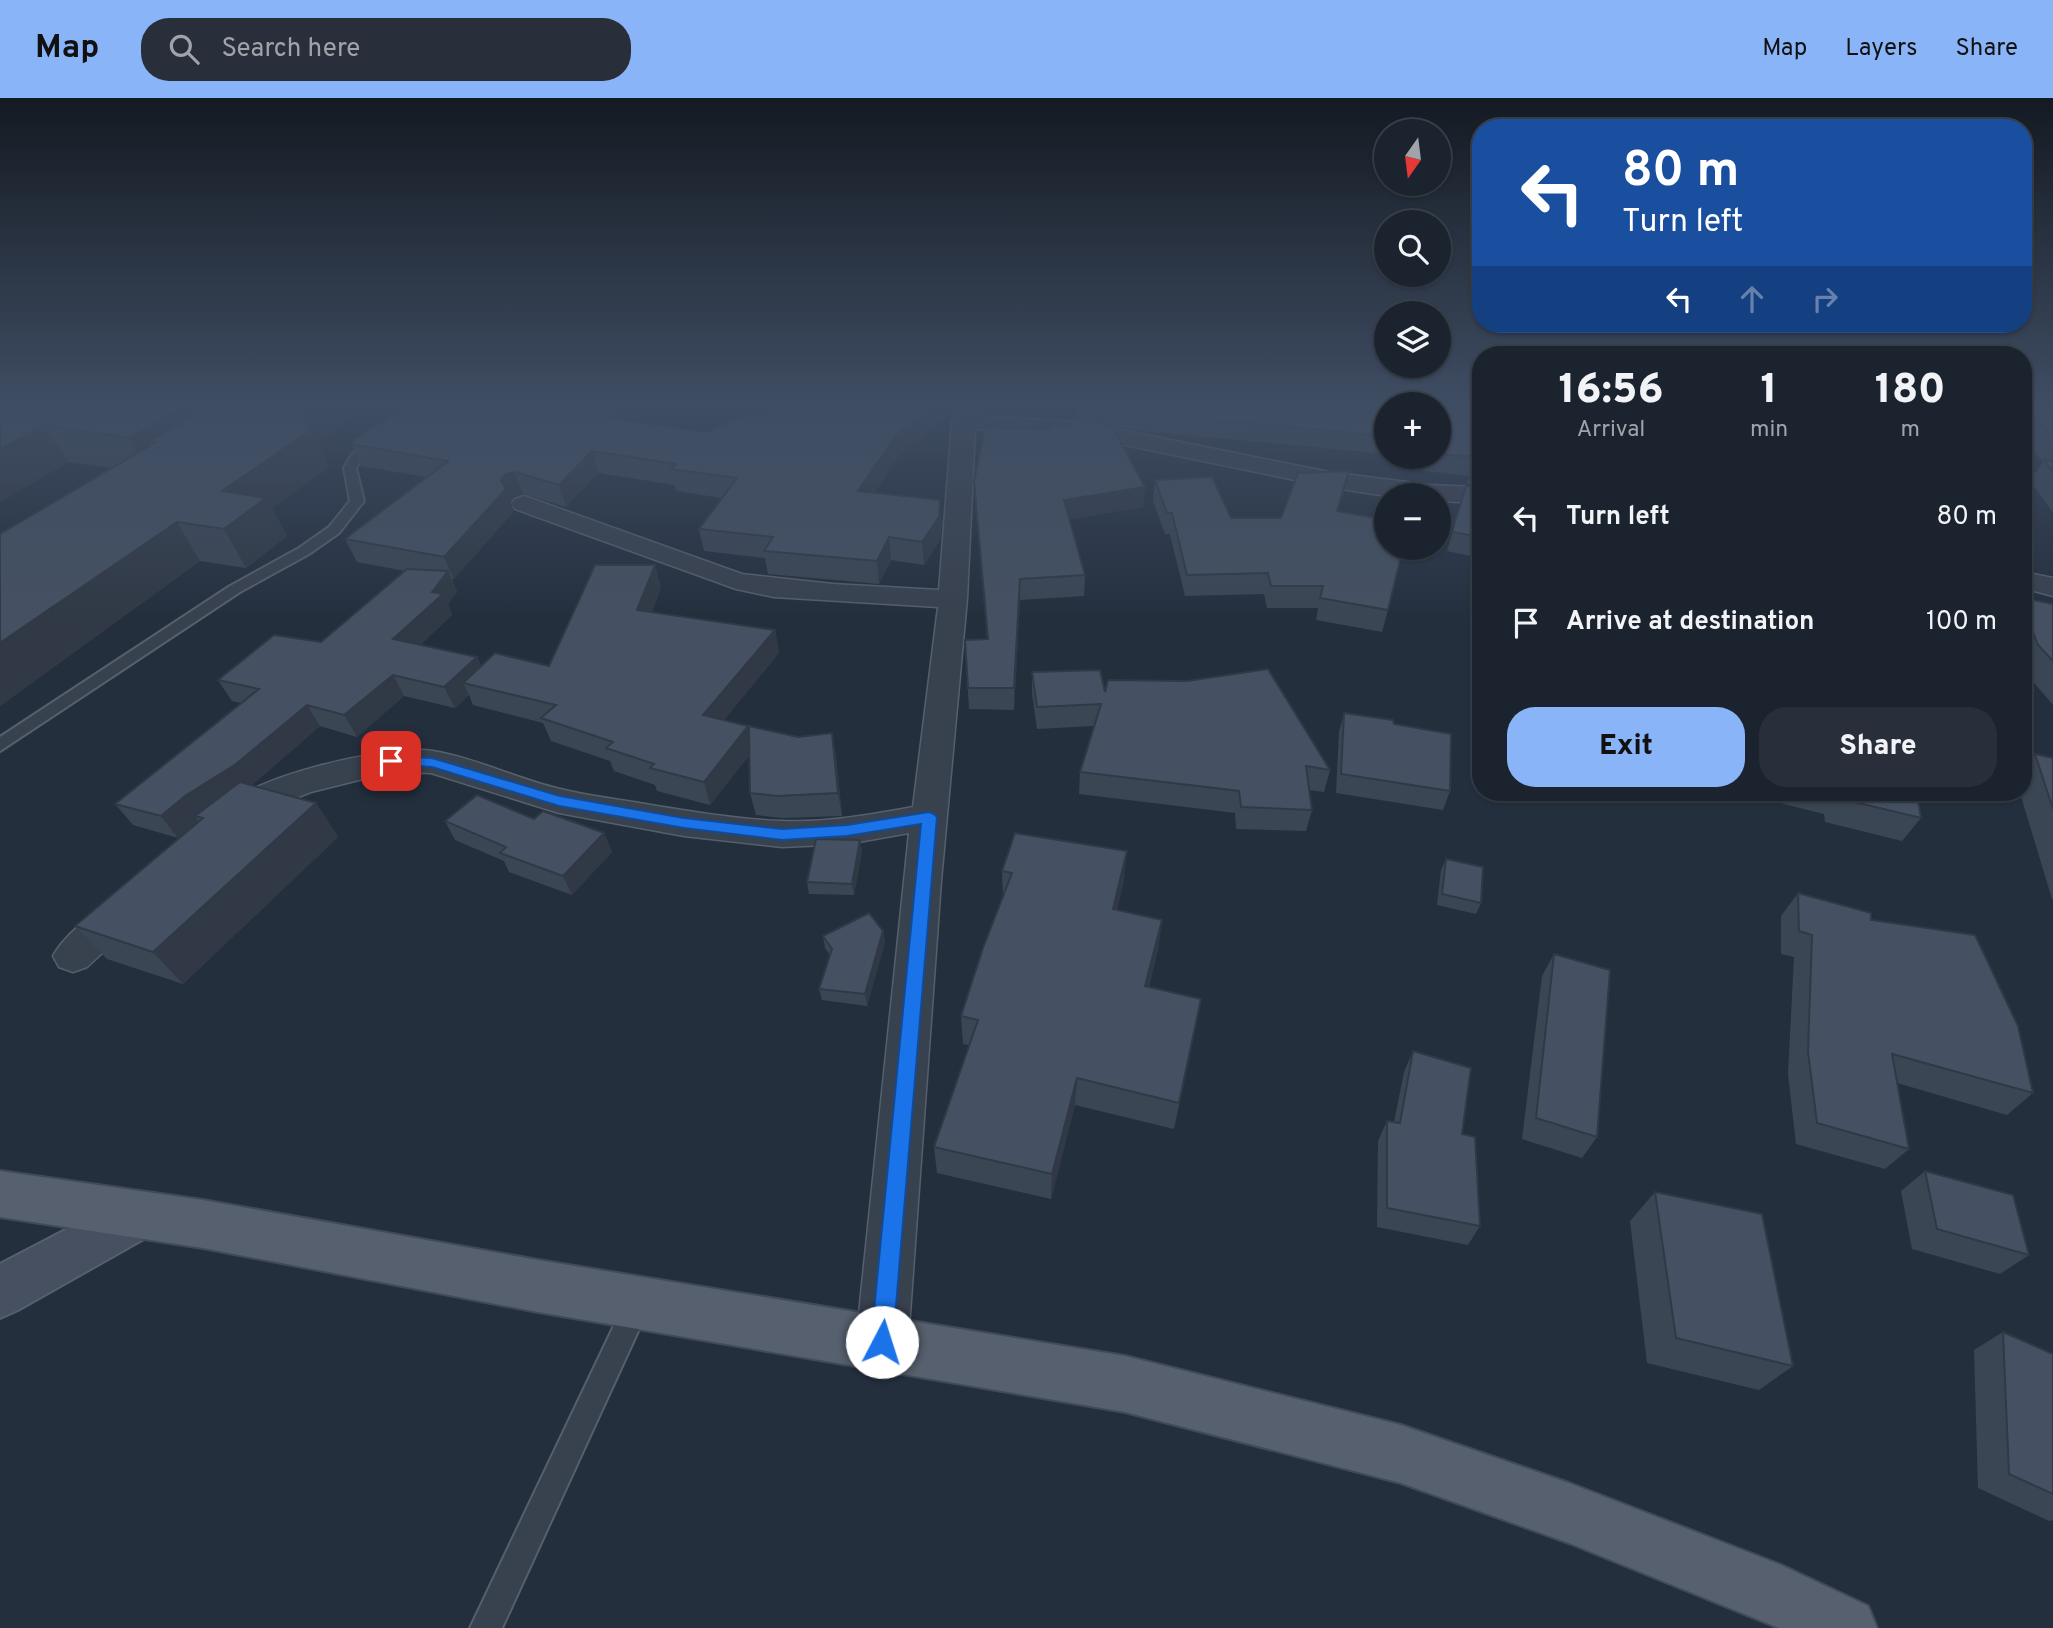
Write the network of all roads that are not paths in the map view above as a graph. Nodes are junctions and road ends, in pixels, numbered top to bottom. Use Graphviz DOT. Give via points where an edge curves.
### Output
graph roads {
  1 [pos="351,473"];
  2 [pos="964,473"];
  3 [pos="1309,473"];
  4 [pos="1472,495"];
  5 [pos="524,504"];
  6 [pos="2032,582"];
  7 [pos="2053,587"];
  8 [pos="953,599"];
  9 [pos="0,745"];
  10 [pos="929,817"];
  11 [pos="206,838"];
  12 [pos="154,884"];
  13 [pos="73,956"];
  14 [pos="0,1194"];
  15 [pos="138,1214"];
  16 [pos="0,1292"];
  17 [pos="638,1302"];
  18 [pos="882,1342"];
  19 [pos="486,1628"];
  20 [pos="1846,1628"];
  1 -- 9 [label="lane" via="357,501 334,530 235,589"];
  2 -- 8 [label="street"];
  3 -- 4 [label="street" via="1439,494"];
  5 -- 8 [label="street" via="736,581 821,593"];
  6 -- 7 [label="street"];
  8 -- 10 [label="street"];
  10 -- 11 [label="street" via="847,831 782,834 559,801 432,762 391,761 302,783 256,800"];
  10 -- 18 [label="street"];
  12 -- 13 [label="street"];
  14 -- 15 [label="main road"];
  15 -- 16 [label="main road"];
  15 -- 17 [label="main road"];
  17 -- 18 [label="main road"];
  17 -- 19 [label="lane"];
  18 -- 20 [label="main road" via="1125,1384 1401,1454 1756,1586"];
}
